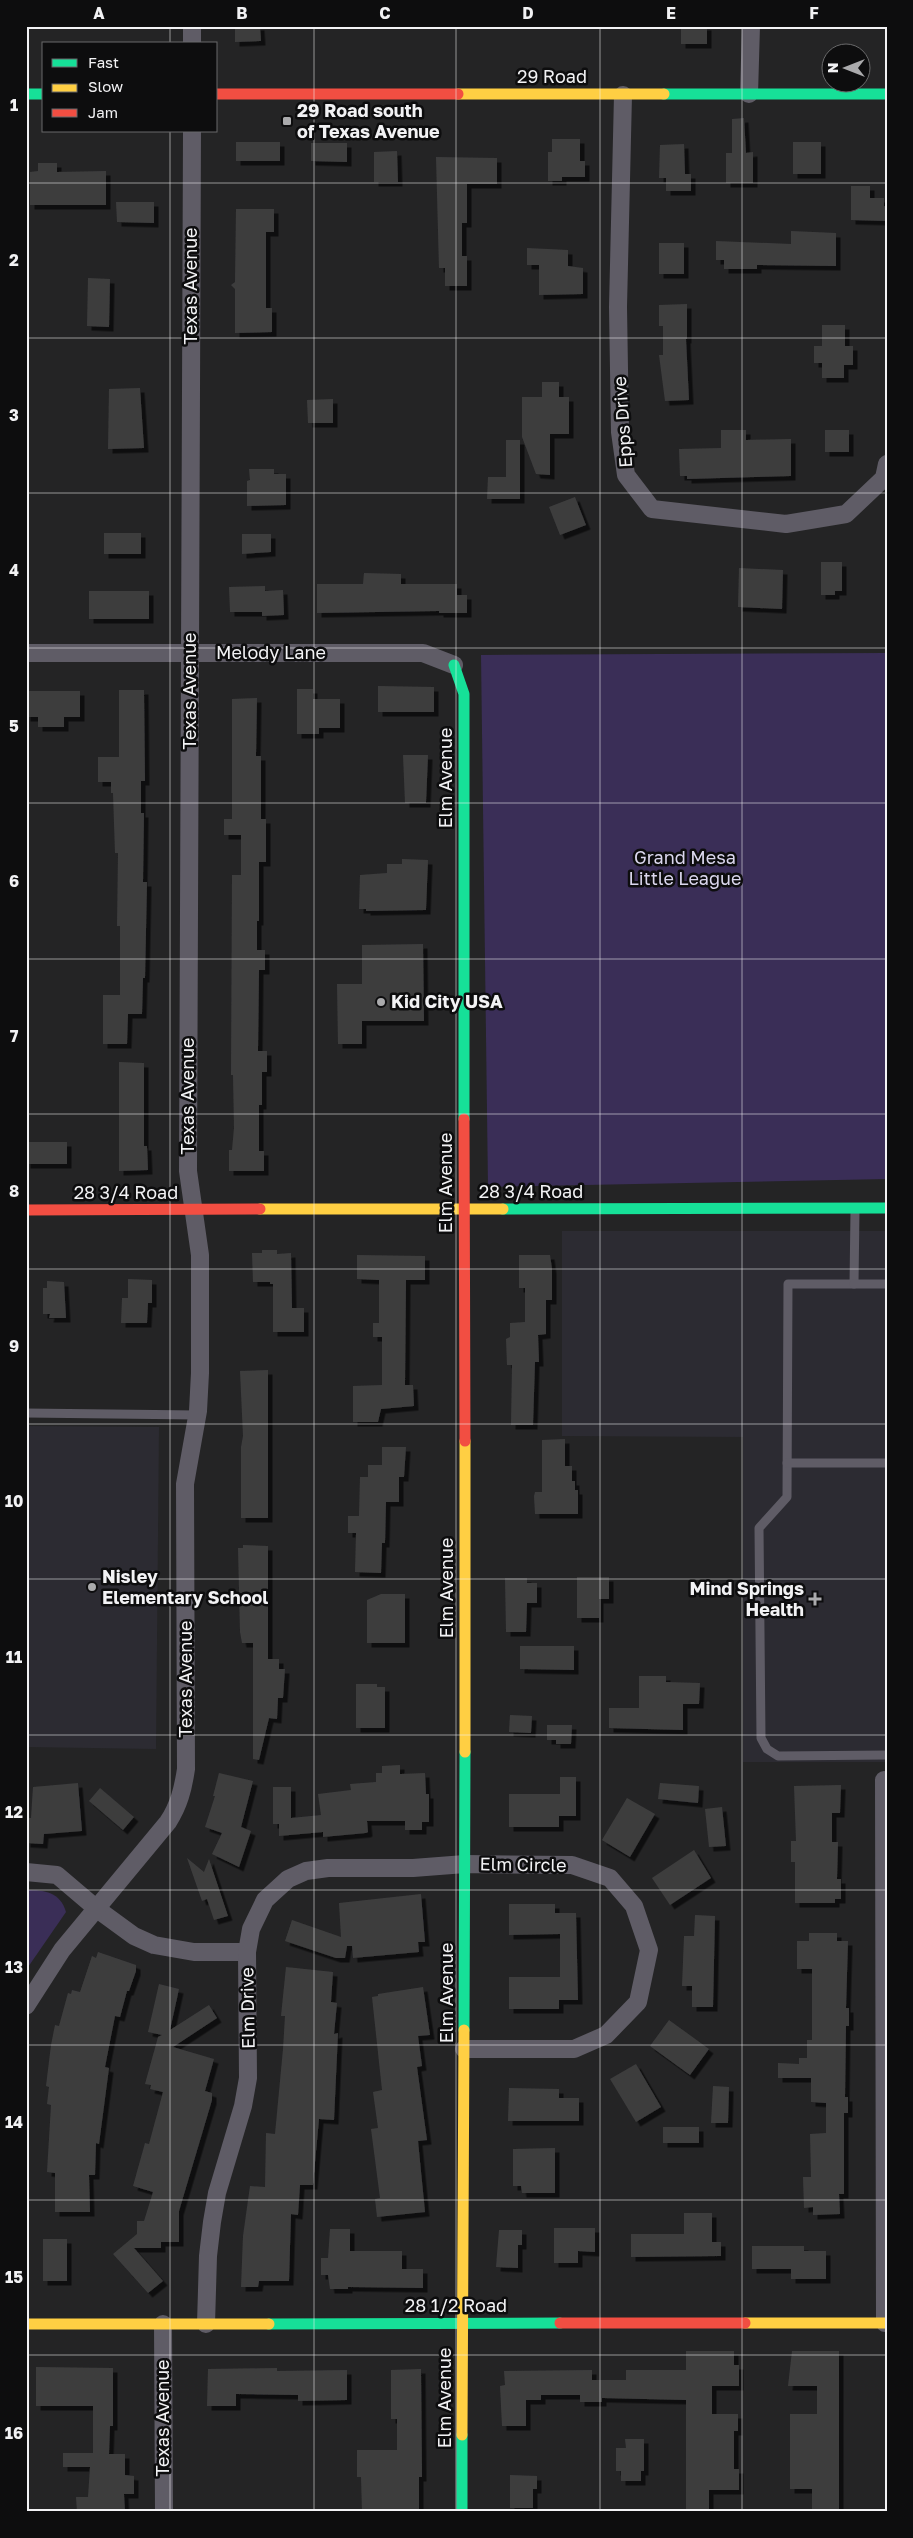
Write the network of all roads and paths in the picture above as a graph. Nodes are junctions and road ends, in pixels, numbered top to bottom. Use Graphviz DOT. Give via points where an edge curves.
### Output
graph roads {
  1 [pos="192,26"];
  2 [pos="751,26"];
  3 [pos="192,42"];
  4 [pos="26,94"];
  5 [pos="42,94"];
  6 [pos="218,94"];
  7 [pos="749,94"];
  8 [pos="887,94"];
  9 [pos="623,95"];
  10 [pos="192,132"];
  11 [pos="887,464"];
  12 [pos="26,653"];
  13 [pos="190,653"];
  14 [pos="454,665"];
  15 [pos="855,1208"];
  16 [pos="887,1208"];
  17 [pos="464,1209"];
  18 [pos="26,1210"];
  19 [pos="193,1210"];
  20 [pos="854,1284"];
  21 [pos="887,1284"];
  22 [pos="26,1413"];
  23 [pos="197,1415"];
  24 [pos="787,1463"];
  25 [pos="887,1463"];
  26 [pos="887,1755"];
  27 [pos="884,1780"];
  28 [pos="465,1864"];
  29 [pos="26,1872"];
  30 [pos="97,1909"];
  31 [pos="247,1952"];
  32 [pos="26,2006"];
  33 [pos="464,2049"];
  34 [pos="886,2323"];
  35 [pos="26,2324"];
  36 [pos="163,2324"];
  37 [pos="206,2324"];
  38 [pos="463,2324"];
  39 [pos="164,2512"];
  40 [pos="462,2512"];
  1 -- 3 [label="street"];
  2 -- 7 [label="street"];
  4 -- 5 [label="street"];
  6 -- 9 [label="street, 29 Road"];
  7 -- 8 [label="street, 29 Road"];
  7 -- 9 [label="street, 29 Road"];
  9 -- 11 [label="street, Epps Drive" via="618,307 620,432 626,475 652,509 786,524 846,514 884,478"];
  10 -- 13 [label="street, Texas Avenue"];
  12 -- 13 [label="street, Melody Lane"];
  13 -- 14 [label="street, Melody Lane" via="423,653"];
  13 -- 19 [label="street, Texas Avenue" via="188,1171"];
  14 -- 17 [label="street, Elm Avenue" via="464,694"];
  15 -- 16 [label="street, 28 3/4 Road"];
  15 -- 17 [label="street, 28 3/4 Road"];
  15 -- 20 [label="lane"];
  17 -- 19 [label="street, 28 3/4 Road"];
  17 -- 28 [label="street, Elm Avenue"];
  18 -- 19 [label="street, 28 3/4 Road"];
  19 -- 23 [label="street, Texas Avenue" via="200,1255"];
  20 -- 21 [label="lane"];
  20 -- 24 [label="lane" via="788,1284"];
  22 -- 23 [label="lane"];
  23 -- 30 [label="street, Texas Avenue" via="185,1484 186,1759 183,1791 168,1822"];
  24 -- 25 [label="lane"];
  24 -- 26 [label="lane" via="787,1497 759,1528 761,1738 767,1749 778,1756"];
  27 -- 34 [label="street"];
  28 -- 31 [label="street, Elm Drive" via="328,1868 288,1879 265,1900 251,1929"];
  28 -- 33 [label="street, Elm Avenue"];
  28 -- 33 [label="street, Elm Circle" via="572,1865 610,1878 634,1906 649,1950 638,2002 606,2035 574,2049"];
  29 -- 30 [label="street" via="57,1875"];
  30 -- 31 [label="street" via="134,1936 154,1945 194,1952"];
  30 -- 32 [label="street, Texas Avenue" via="62,1950"];
  31 -- 37 [label="street, Elm Drive" via="248,2078 212,2222"];
  33 -- 38 [label="street, Elm Avenue"];
  34 -- 38 [label="street, 28 1/2 Road"];
  35 -- 36 [label="street, 28 1/2 Road"];
  36 -- 37 [label="street, 28 1/2 Road"];
  36 -- 39 [label="street, Texas Avenue"];
  37 -- 38 [label="street, 28 1/2 Road"];
  38 -- 40 [label="street, Elm Avenue"];
}
